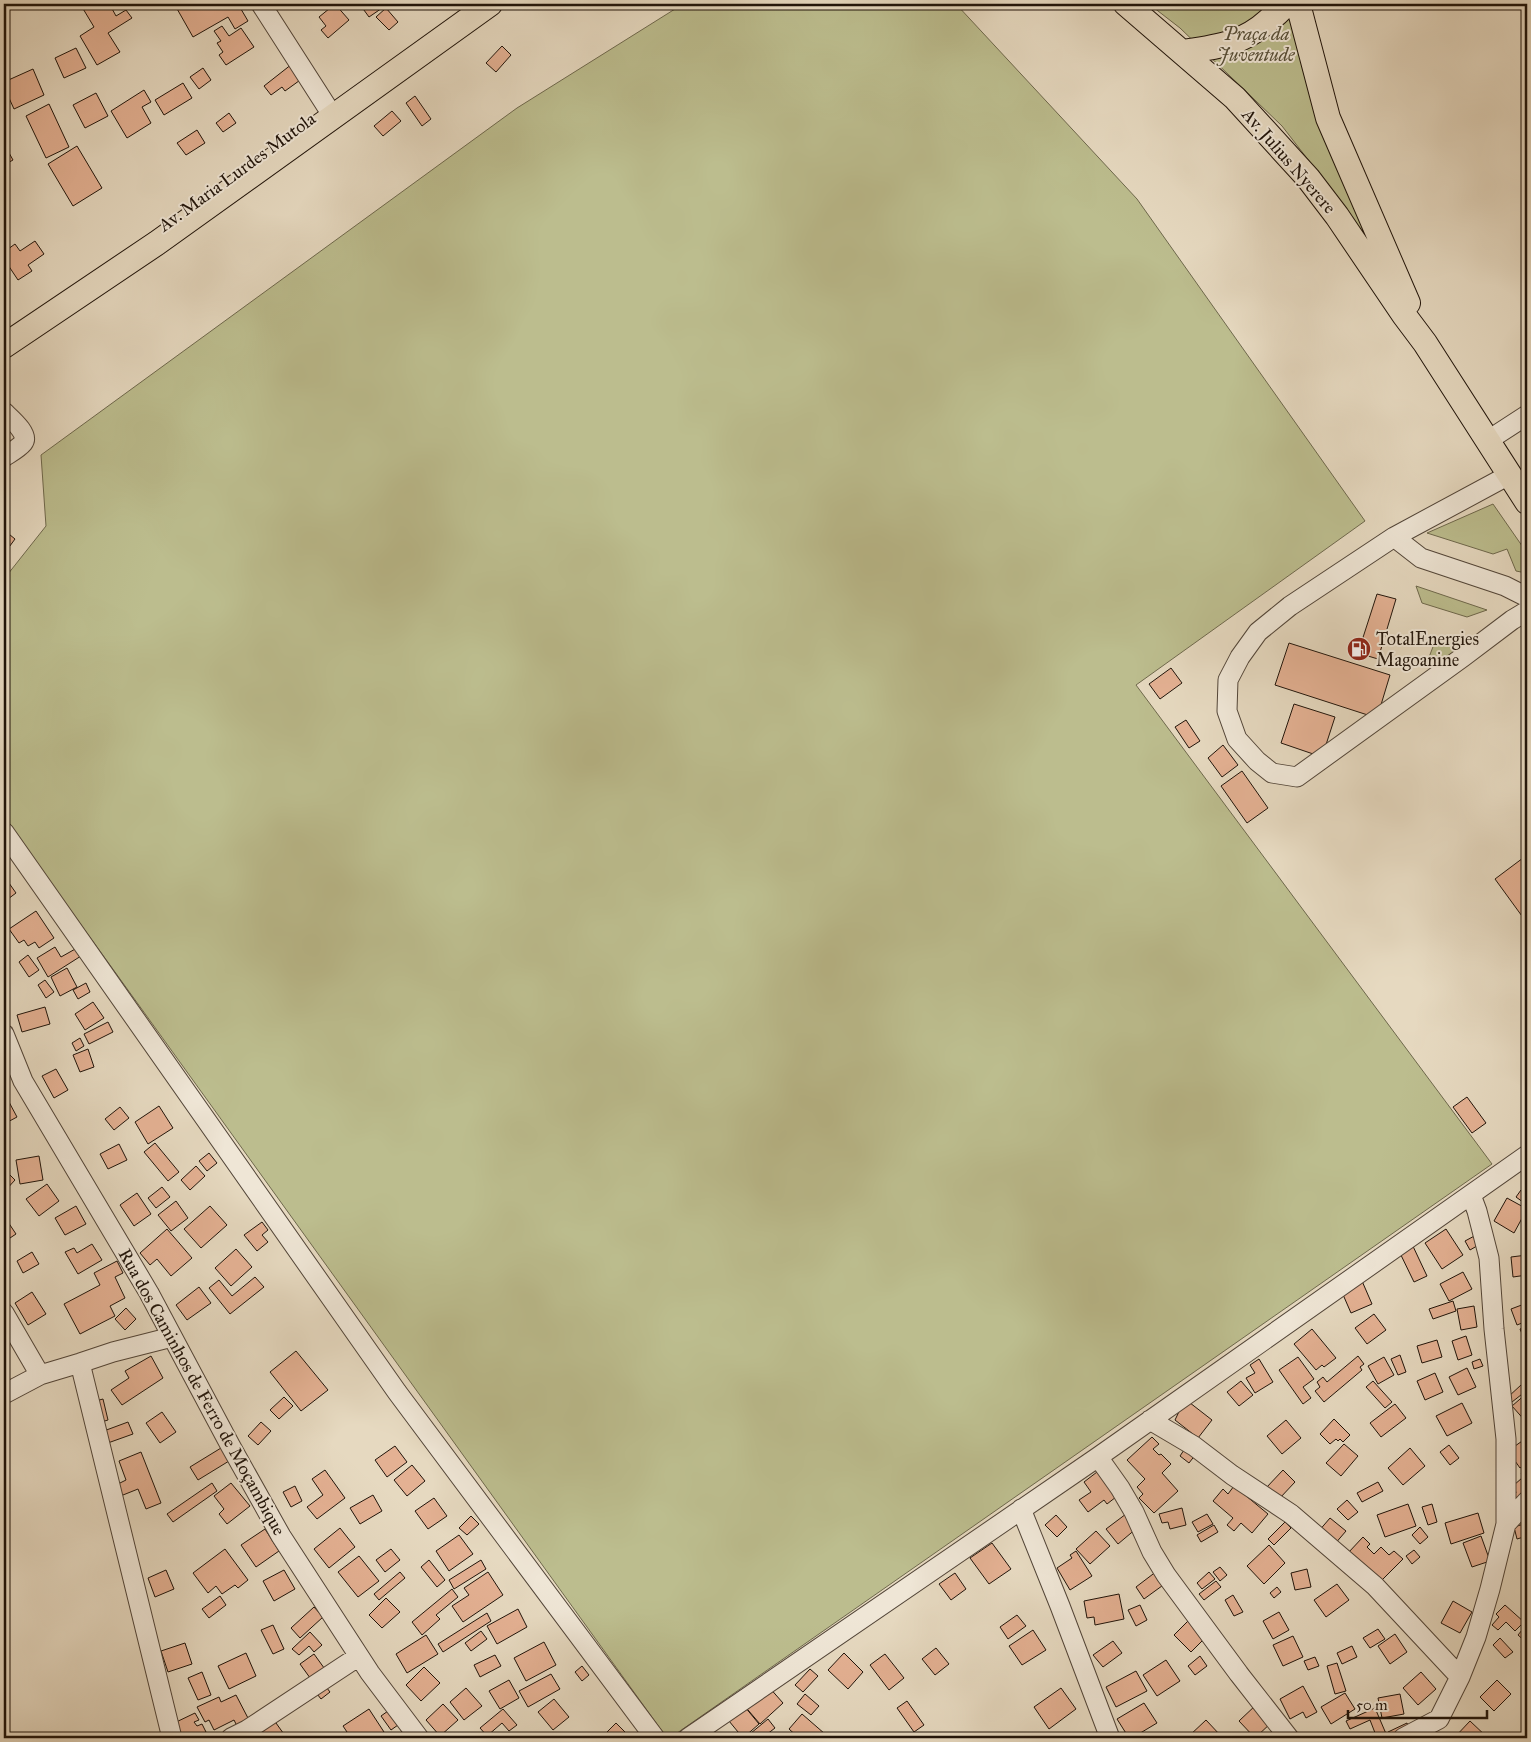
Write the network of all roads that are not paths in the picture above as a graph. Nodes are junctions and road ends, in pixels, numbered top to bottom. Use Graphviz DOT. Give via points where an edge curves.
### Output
graph roads {
  1 [pos="260,4"];
  2 [pos="471,4"];
  3 [pos="490,4"];
  4 [pos="1126,4"];
  5 [pos="1285,4"];
  6 [pos="1298,4"];
  7 [pos="1183,52"];
  8 [pos="327,107"];
  9 [pos="4,340"];
  10 [pos="1425,343"];
  11 [pos="4,346"];
  12 [pos="4,412"];
  13 [pos="1527,415"];
  14 [pos="1487,441"];
  15 [pos="4,457"];
  16 [pos="1509,475"];
  17 [pos="1527,502"];
  18 [pos="1394,537"];
  19 [pos="1527,597"];
  20 [pos="1527,610"];
  21 [pos="4,832"];
  22 [pos="4,1034"];
  23 [pos="1527,1155"];
  24 [pos="1471,1195"];
  25 [pos="4,1313"];
  26 [pos="172,1337"];
  27 [pos="80,1364"];
  28 [pos="40,1375"];
  29 [pos="4,1394"];
  30 [pos="1150,1420"];
  31 [pos="1098,1457"];
  32 [pos="1527,1501"];
  33 [pos="1021,1509"];
  34 [pos="1506,1524"];
  35 [pos="359,1656"];
  36 [pos="1460,1676"];
  37 [pos="1439,1719"];
  38 [pos="243,1736"];
  39 [pos="172,1738"];
  40 [pos="419,1738"];
  41 [pos="656,1738"];
  42 [pos="688,1738"];
  43 [pos="1110,1738"];
  44 [pos="1289,1738"];
  45 [pos="1403,1738"];
  46 [pos="1437,1738"];
  1 -- 8 [label="street"];
  2 -- 8 [label="main road, Av. Maria Lurdes Mutola"];
  3 -- 11 [label="main road" via="157,243"];
  4 -- 7 [label="main road, Av. Julius Nyerere"];
  5 -- 7 [label="main road" via="1262,27 1240,40"];
  6 -- 10 [label="main road, Av. Julius Nyerere" via="1328,118"];
  7 -- 10 [label="main road, Av. Julius Nyerere" via="1235,98 1308,178"];
  8 -- 9 [label="main road, Av. Maria Lurdes Mutola"];
  10 -- 14 [label="main road, Av. Julius Nyerere"];
  12 -- 15 [label="street" via="25,435 23,444"];
  13 -- 14 [label="street"];
  14 -- 16 [label="main road, Av. Julius Nyerere"];
  16 -- 17 [label="main road, Av. Julius Nyerere"];
  16 -- 18 [label="street"];
  18 -- 19 [label="street" via="1421,558 1505,586"];
  18 -- 20 [label="street" via="1290,606 1258,632 1228,680 1227,711 1237,739 1272,773 1297,777"];
  21 -- 41 [label="street" via="398,1392"];
  22 -- 26 [label="street, Rua dos Caminhos de Ferro de Moçambique" via="23,1081"];
  23 -- 24 [label="street"];
  24 -- 30 [label="street"];
  24 -- 34 [label="street" via="1489,1258 1506,1439"];
  25 -- 28 [label="street"];
  26 -- 27 [label="street"];
  26 -- 35 [label="street, Rua dos Caminhos de Ferro de Moçambique" via="281,1536"];
  27 -- 28 [label="street"];
  27 -- 39 [label="street"];
  28 -- 29 [label="street"];
  30 -- 31 [label="street"];
  30 -- 36 [label="street" via="1194,1446 1291,1514 1380,1592"];
  31 -- 33 [label="street"];
  31 -- 44 [label="street" via="1134,1512 1166,1575"];
  32 -- 34 [label="street"];
  33 -- 42 [label="street"];
  33 -- 43 [label="street"];
  34 -- 36 [label="street" via="1476,1637"];
  35 -- 38 [label="street"];
  35 -- 40 [label="street, Rua dos Caminhos de Ferro de Moçambique"];
  36 -- 37 [label="street"];
  37 -- 45 [label="street"];
  37 -- 46 [label="street"];
}
